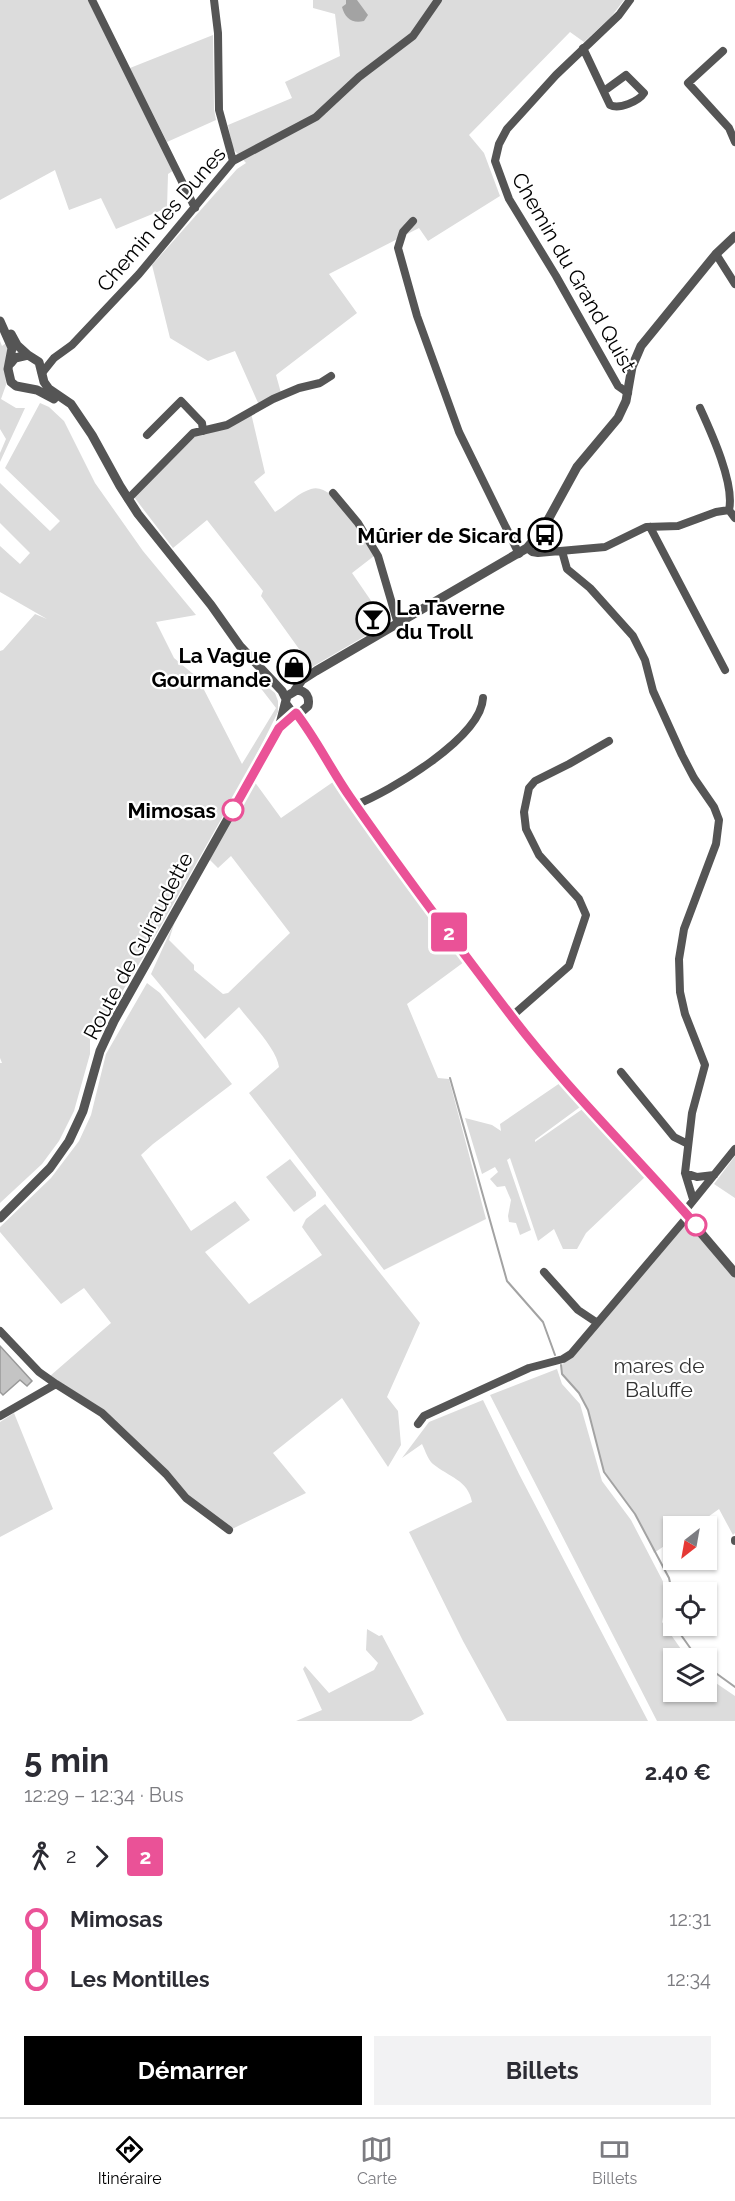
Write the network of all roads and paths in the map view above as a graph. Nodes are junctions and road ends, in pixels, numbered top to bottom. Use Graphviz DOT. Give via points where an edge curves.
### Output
graph roads {
  1 [pos="92,0"];
  2 [pos="214,0"];
  3 [pos="438,0"];
  4 [pos="630,0"];
  5 [pos="583,48"];
  6 [pos="723,51"];
  7 [pos="604,91"];
  8 [pos="735,142"];
  9 [pos="233,161"];
  10 [pos="195,208"];
  11 [pos="413,221"];
  12 [pos="735,236"];
  13 [pos="716,254"];
  14 [pos="735,284"];
  15 [pos="0,315"];
  16 [pos="0,321"];
  17 [pos="31,357"];
  18 [pos="54,358"];
  19 [pos="10,363"];
  20 [pos="42,374"];
  21 [pos="331,376"];
  22 [pos="29,388"];
  23 [pos="628,393"];
  24 [pos="700,408"];
  25 [pos="80,418"];
  26 [pos="204,431"];
  27 [pos="147,435"];
  28 [pos="333,493"];
  29 [pos="128,499"];
  30 [pos="729,510"];
  31 [pos="735,518"];
  32 [pos="650,527"];
  33 [pos="527,548"];
  34 [pos="562,551"];
  35 [pos="519,555"];
  36 [pos="398,624"];
  37 [pos="725,670"];
  38 [pos="273,682"];
  39 [pos="297,691"];
  40 [pos="483,698"];
  41 [pos="286,701"];
  42 [pos="299,712"];
  43 [pos="279,728"];
  44 [pos="609,741"];
  45 [pos="355,805"];
  46 [pos="512,1016"];
  47 [pos="621,1072"];
  48 [pos="688,1144"];
  49 [pos="735,1149"];
  50 [pos="685,1173"];
  51 [pos="714,1175"];
  52 [pos="693,1199"];
  53 [pos="686,1214"];
  54 [pos="0,1215"];
  55 [pos="544,1272"];
  56 [pos="735,1273"];
  57 [pos="596,1322"];
  58 [pos="0,1331"];
  59 [pos="57,1384"];
  60 [pos="0,1416"];
  61 [pos="418,1424"];
  62 [pos="229,1530"];
  1 -- 10 [label="street"];
  2 -- 9 [label="street" via="219,110"];
  3 -- 9 [label="street, Chemin des Dunes" via="413,36 316,117"];
  4 -- 5 [label="street, Chemin du Grand Quist"];
  5 -- 7 [label="street"];
  5 -- 23 [label="street, Chemin du Grand Quist" via="507,129 495,165 509,199 618,386"];
  6 -- 8 [label="street" via="688,83 729,128"];
  7 -- 7 [label="street" via="615,108 644,93 626,75"];
  9 -- 10 [label="street, Chemin des Dunes"];
  10 -- 18 [label="street, Chemin des Dunes" via="124,291 72,345"];
  11 -- 35 [label="street" via="403,232 399,248 417,316 459,432"];
  12 -- 13 [label="street"];
  13 -- 14 [label="street"];
  13 -- 23 [label="street" via="641,346 632,367"];
  15 -- 17 [label="street" via="17,345"];
  16 -- 19 [label="street" via="12,348"];
  17 -- 18 [label="street"];
  17 -- 19 [label="street" via="21,356"];
  17 -- 20 [label="street" via="42,368"];
  18 -- 20 [label="street, Chemin des Dunes"];
  19 -- 22 [label="street" via="12,382"];
  20 -- 22 [label="street" via="40,381"];
  20 -- 25 [label="street" via="49,388 71,404"];
  21 -- 26 [label="street" via="273,399 227,425"];
  22 -- 25 [label="street" via="55,399"];
  23 -- 33 [label="street" via="618,418 577,467 543,529"];
  24 -- 30 [label="street" via="722,459"];
  25 -- 29 [label="street"];
  26 -- 27 [label="street" via="180,401"];
  26 -- 29 [label="street" via="193,434"];
  28 -- 36 [label="street" via="378,556"];
  29 -- 38 [label="street" via="240,646"];
  30 -- 31 [label="street"];
  30 -- 32 [label="street" via="678,526"];
  32 -- 34 [label="street" via="605,547"];
  32 -- 37 [label="street"];
  33 -- 34 [label="street" via="538,553"];
  33 -- 35 [label="street"];
  34 -- 48 [label="street" via="567,569 590,588 633,636 682,755 719,820 716,844 680,949 680,992 705,1065"];
  35 -- 36 [label="street"];
  36 -- 39 [label="street" via="311,674"];
  38 -- 39 [label="street"];
  38 -- 41 [label="street"];
  39 -- 41 [label="street"];
  39 -- 42 [label="street" via="309,701"];
  40 -- 45 [label="street" via="471,726 426,766"];
  41 -- 42 [label="street" via="290,710"];
  41 -- 43 [label="street, Route de Guiraudette"];
  42 -- 43 [label="street, Route de Guiraudette"];
  42 -- 45 [label="street"];
  43 -- 54 [label="street, Route de Guiraudette" via="110,1029 69,1141 50,1168"];
  44 -- 46 [label="street" via="529,788 524,822 530,838 545,863 579,899 586,915 569,966"];
  45 -- 46 [label="street"];
  46 -- 53 [label="street" via="542,1055"];
  47 -- 48 [label="street" via="674,1137"];
  48 -- 50 [label="street"];
  49 -- 51 [label="street"];
  50 -- 51 [label="street" via="697,1177"];
  50 -- 52 [label="street"];
  51 -- 52 [label="street"];
  52 -- 53 [label="street"];
  53 -- 56 [label="street"];
  53 -- 57 [label="street"];
  55 -- 57 [label="street" via="578,1310"];
  57 -- 61 [label="street" via="563,1359 529,1368 424,1416"];
  58 -- 59 [label="street" via="39,1372"];
  59 -- 60 [label="street"];
  59 -- 62 [label="street" via="102,1413 186,1498"];
}
